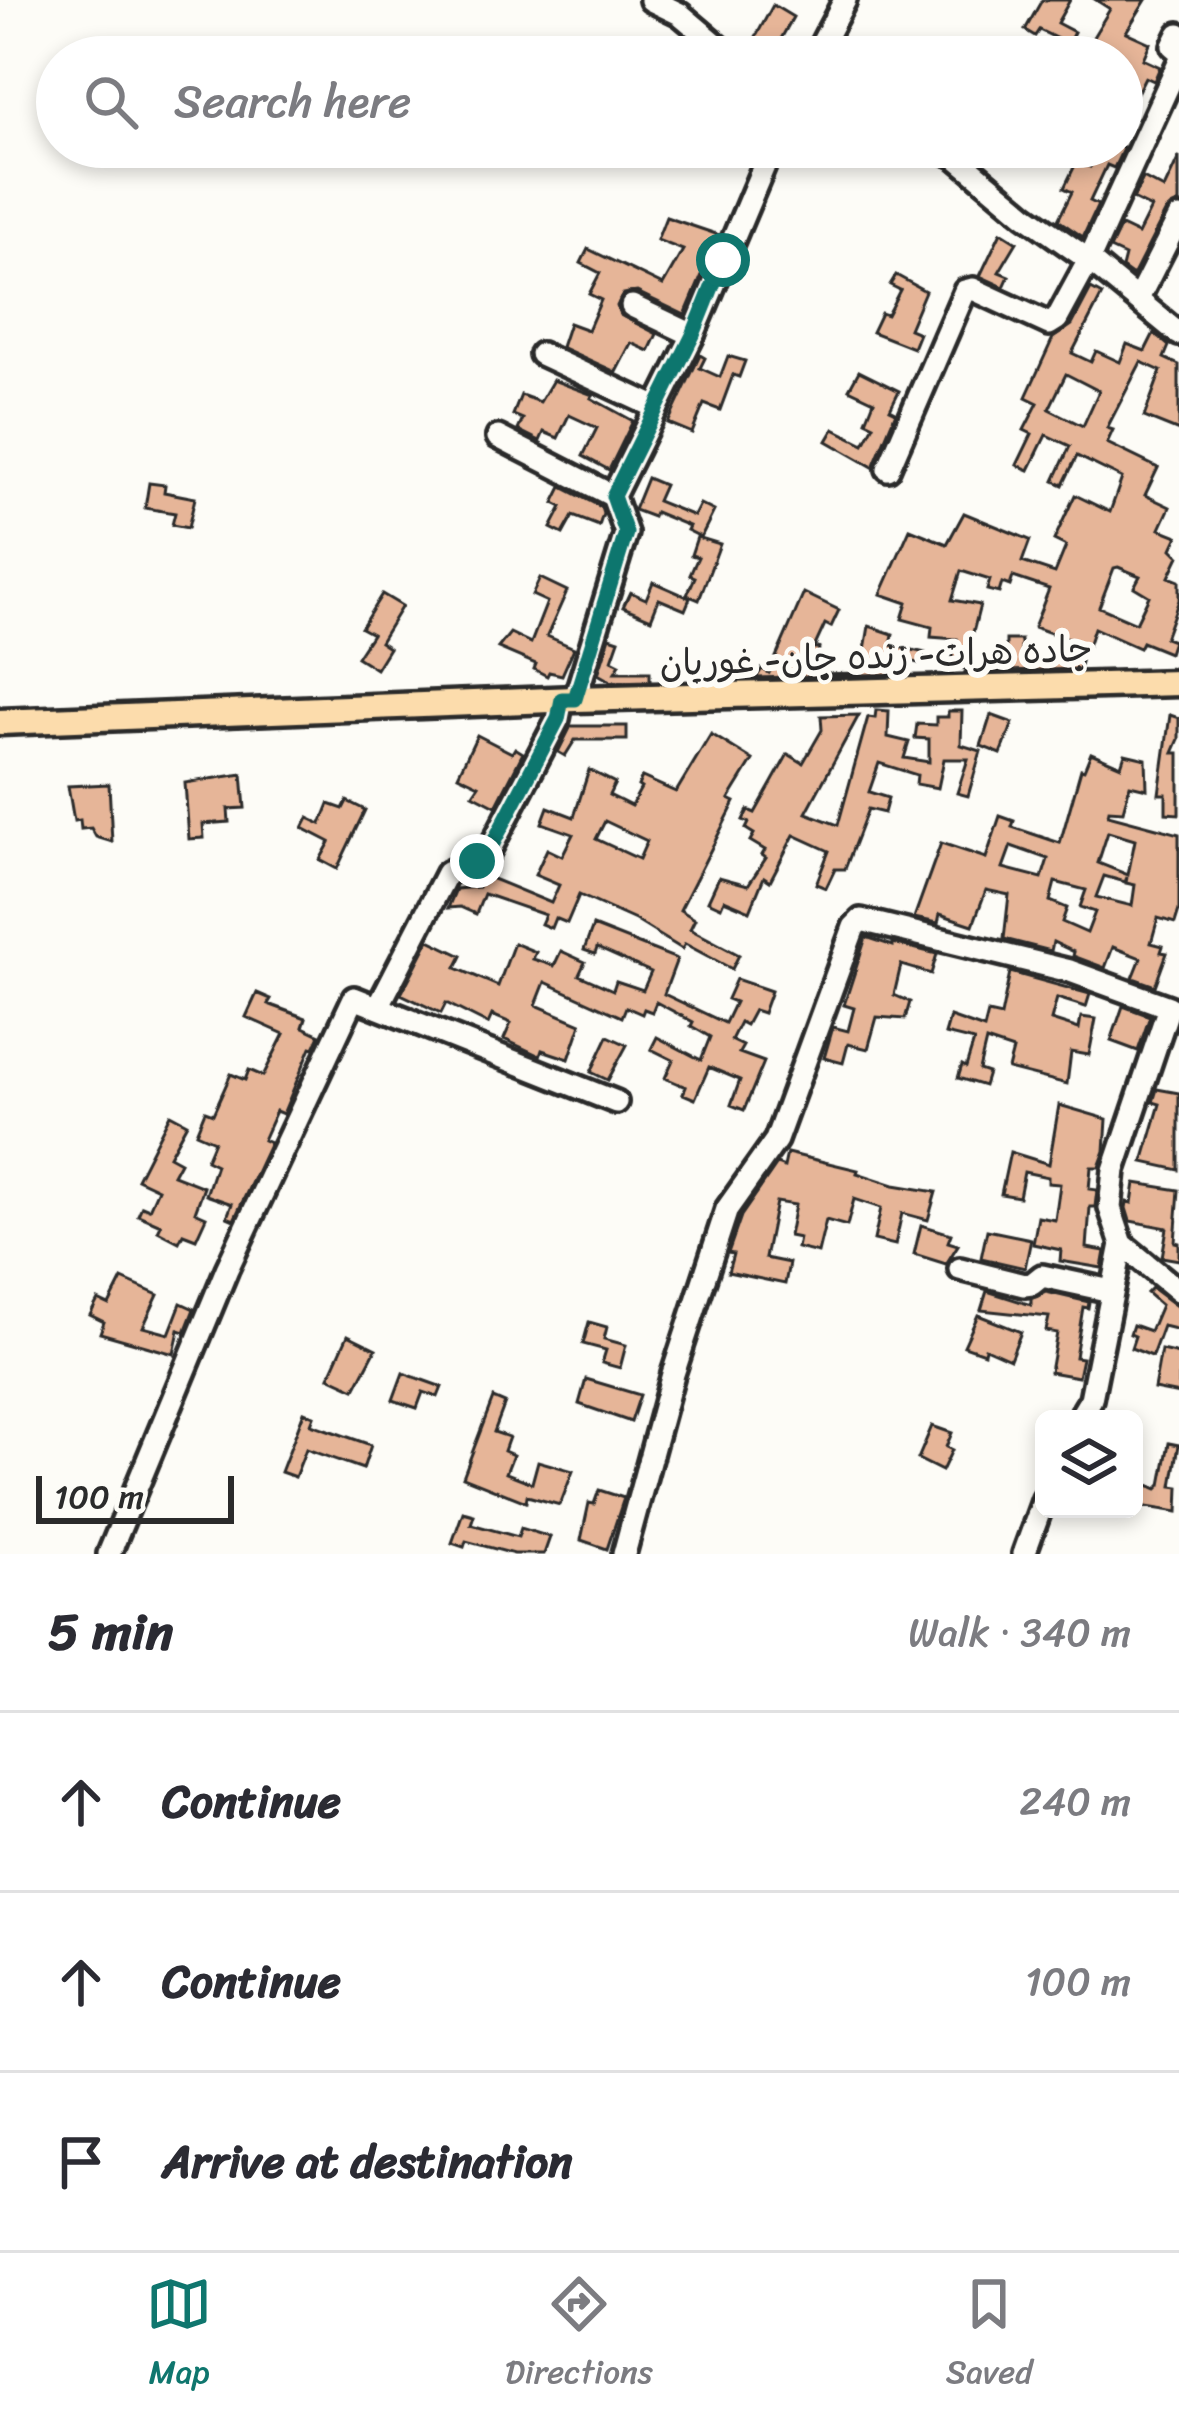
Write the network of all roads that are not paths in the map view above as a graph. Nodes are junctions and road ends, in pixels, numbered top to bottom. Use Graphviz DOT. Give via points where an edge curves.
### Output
graph roads {
  1 [pos="651,0"];
  2 [pos="845,0"];
  3 [pos="1179,34"];
  4 [pos="706,36"];
  5 [pos="826,36"];
  6 [pos="1179,51"];
  7 [pos="1179,62"];
  8 [pos="1143,141"];
  9 [pos="763,168"];
  10 [pos="970,168"];
  11 [pos="1131,168"];
  12 [pos="1179,218"];
  13 [pos="1089,260"];
  14 [pos="1138,299"];
  15 [pos="632,306"];
  16 [pos="1179,334"];
  17 [pos="693,335"];
  18 [pos="541,354"];
  19 [pos="657,408"];
  20 [pos="498,437"];
  21 [pos="888,470"];
  22 [pos="613,496"];
  23 [pos="1179,683"];
  24 [pos="569,699"];
  25 [pos="0,722"];
  26 [pos="378,1006"];
  27 [pos="616,1102"];
  28 [pos="1122,1244"];
  29 [pos="960,1269"];
  30 [pos="1111,1291"];
  31 [pos="1179,1291"];
  32 [pos="1085,1410"];
  33 [pos="1037,1518"];
  34 [pos="109,1554"];
  35 [pos="624,1554"];
  36 [pos="1024,1554"];
  1 -- 4 [label="street"];
  2 -- 5 [label="street"];
  3 -- 6 [label="street"];
  7 -- 8 [label="street"];
  9 -- 17 [label="street"];
  10 -- 13 [label="street"];
  11 -- 13 [label="street"];
  12 -- 14 [label="street"];
  13 -- 14 [label="street"];
  13 -- 21 [label="street" via="1053,324 965,291"];
  14 -- 16 [label="street"];
  15 -- 17 [label="street"];
  17 -- 19 [label="street"];
  18 -- 19 [label="street"];
  19 -- 22 [label="street"];
  20 -- 22 [label="street"];
  22 -- 24 [label="street" via="626,533"];
  23 -- 24 [label="main road, جاده هرات- زنده جان- غوریان"];
  24 -- 25 [label="main road, جاده هرات- زنده جان- غوریان"];
  24 -- 26 [label="street" via="488,853 447,873"];
  26 -- 27 [label="street"];
  26 -- 34 [label="street" via="354,998 227,1269"];
  28 -- 30 [label="street"];
  28 -- 31 [label="street"];
  28 -- 35 [label="street" via="1110,1208 1114,1169 1169,1007 1070,971 861,920 776,1140 727,1210"];
  29 -- 30 [label="street" via="1024,1285 1042,1276"];
  30 -- 32 [label="street"];
  33 -- 36 [label="street"];
}
